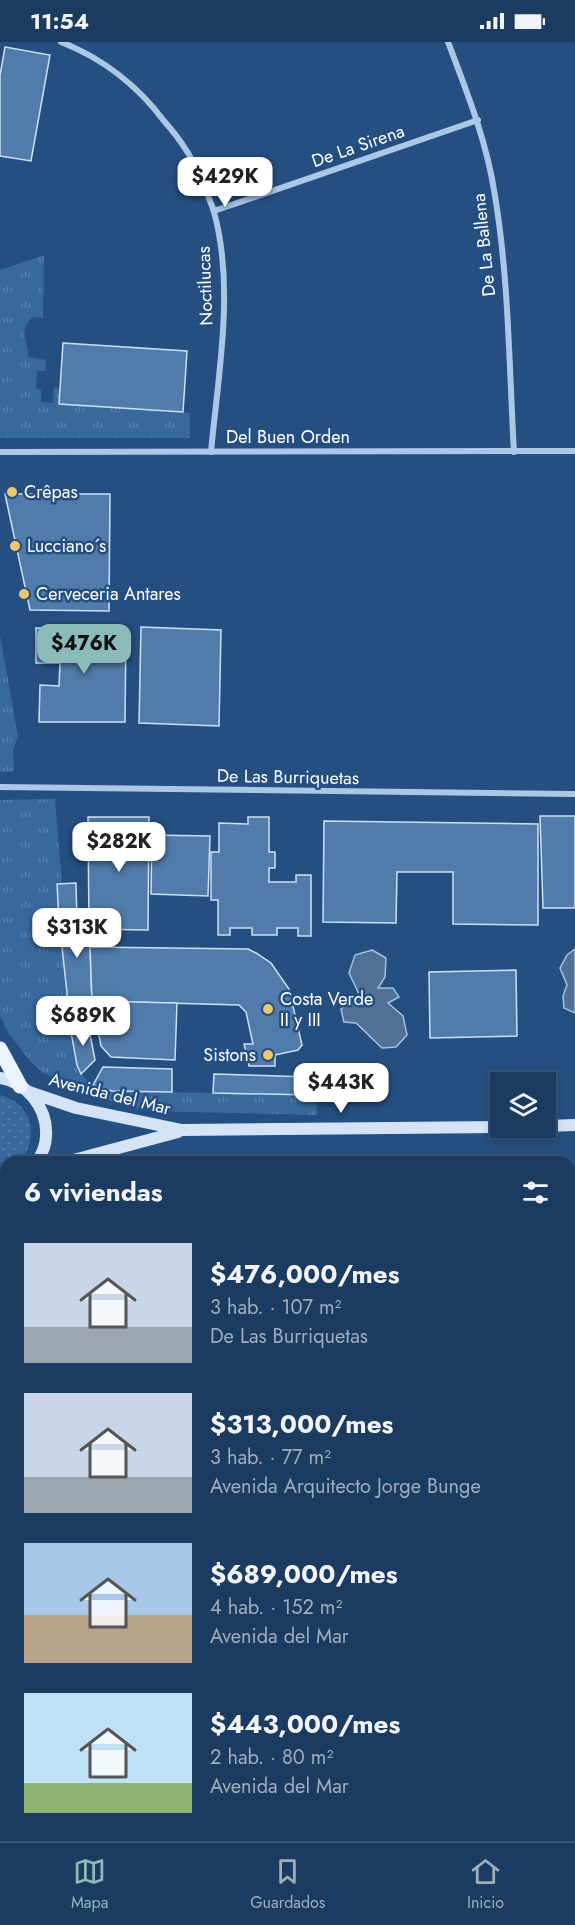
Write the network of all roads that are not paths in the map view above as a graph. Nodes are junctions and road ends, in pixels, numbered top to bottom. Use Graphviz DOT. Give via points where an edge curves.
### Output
graph roads {
  1 [pos="61,42"];
  2 [pos="448,42"];
  3 [pos="478,120"];
  4 [pos="214,211"];
  5 [pos="575,451"];
  6 [pos="0,452"];
  7 [pos="211,452"];
  8 [pos="514,452"];
  9 [pos="0,787"];
  10 [pos="575,794"];
  11 [pos="0,1049"];
  12 [pos="0,1078"];
  13 [pos="24,1089"];
  14 [pos="575,1125"];
  15 [pos="556,1126"];
  16 [pos="490,1127"];
  17 [pos="182,1130"];
  18 [pos="41,1156"];
  19 [pos="88,1156"];
  1 -- 4 [label="street, Noctilucas" via="112,70 148,100 187,151"];
  2 -- 3 [label="street, De La Ballena"];
  3 -- 4 [label="street, De La Sirena"];
  3 -- 8 [label="street, De La Ballena" via="495,194 502,253"];
  4 -- 7 [label="street, Noctilucas" via="224,301"];
  5 -- 8 [label="street, Del Buen Orden"];
  6 -- 7 [label="street, Del Buen Orden"];
  7 -- 8 [label="street, Del Buen Orden"];
  9 -- 10 [label="street, De Las Burriquetas"];
  11 -- 13 [label="main road"];
  12 -- 13 [label="main road, Avenida del Mar"];
  13 -- 17 [label="main road, Avenida del Mar" via="76,1108"];
  13 -- 18 [label="main road" via="39,1105 45,1120"];
  14 -- 15 [label="main road"];
  16 -- 17 [label="main road, Avenida del Mar"];
  17 -- 19 [label="main road, Avenida del Mar"];
}
